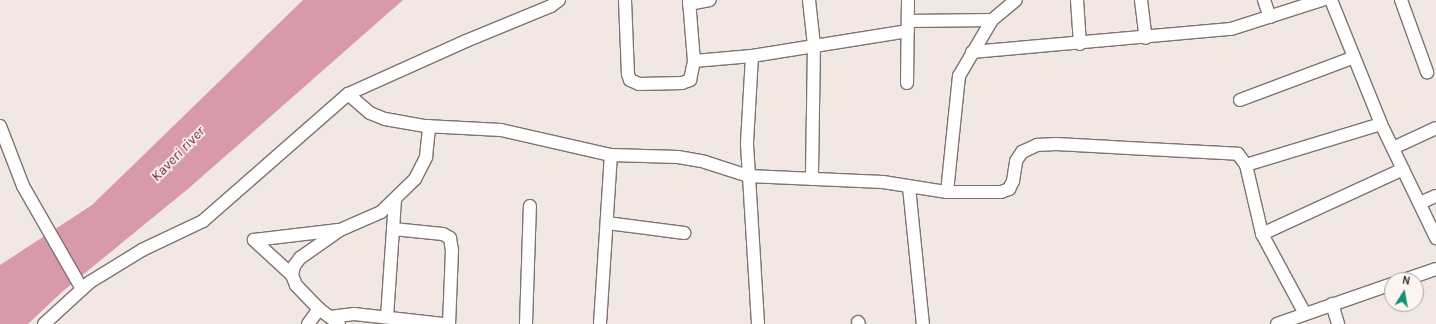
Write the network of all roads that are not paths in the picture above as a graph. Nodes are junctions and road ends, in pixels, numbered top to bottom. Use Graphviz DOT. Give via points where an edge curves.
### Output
graph roads {
  1 [pos="559,0"];
  2 [pos="624,0"];
  3 [pos="710,0"];
  4 [pos="809,0"];
  5 [pos="908,0"];
  6 [pos="1016,0"];
  7 [pos="1077,0"];
  8 [pos="1141,0"];
  9 [pos="1264,0"];
  10 [pos="1322,0"];
  11 [pos="1331,0"];
  12 [pos="1401,0"];
  13 [pos="689,2"];
  14 [pos="1270,17"];
  15 [pos="992,20"];
  16 [pos="908,26"];
  17 [pos="1146,38"];
  18 [pos="1080,44"];
  19 [pos="814,45"];
  20 [pos="972,52"];
  21 [pos="752,56"];
  22 [pos="1352,58"];
  23 [pos="694,61"];
  24 [pos="1427,72"];
  25 [pos="907,83"];
  26 [pos="348,94"];
  27 [pos="1240,100"];
  28 [pos="1381,124"];
  29 [pos="0,126"];
  30 [pos="429,126"];
  31 [pos="1436,128"];
  32 [pos="1394,148"];
  33 [pos="611,155"];
  34 [pos="1246,165"];
  35 [pos="1403,169"];
  36 [pos="748,176"];
  37 [pos="812,179"];
  38 [pos="909,187"];
  39 [pos="947,192"];
  40 [pos="1436,196"];
  41 [pos="395,199"];
  42 [pos="1420,203"];
  43 [pos="530,206"];
  44 [pos="607,223"];
  45 [pos="393,229"];
  46 [pos="340,230"];
  47 [pos="684,234"];
  48 [pos="1262,234"];
  49 [pos="1436,238"];
  50 [pos="1436,269"];
  51 [pos="1424,273"];
  52 [pos="292,275"];
  53 [pos="1384,287"];
  54 [pos="82,289"];
  55 [pos="1332,304"];
  56 [pos="319,309"];
  57 [pos="1305,314"];
  58 [pos="387,318"];
  59 [pos="335,320"];
  60 [pos="425,323"];
  61 [pos="44,324"];
  62 [pos="308,324"];
  63 [pos="445,324"];
  64 [pos="449,324"];
  65 [pos="526,324"];
  66 [pos="600,324"];
  67 [pos="758,324"];
  68 [pos="923,324"];
  69 [pos="1277,324"];
  70 [pos="1338,324"];
  1 -- 26 [label="street" via="551,6"];
  2 -- 23 [label="street" via="630,80 639,84 682,83 690,80"];
  3 -- 13 [label="street"];
  4 -- 19 [label="street"];
  5 -- 16 [label="street"];
  6 -- 15 [label="street"];
  7 -- 18 [label="street"];
  8 -- 17 [label="street"];
  9 -- 14 [label="street"];
  10 -- 14 [label="street"];
  11 -- 22 [label="street"];
  12 -- 24 [label="street"];
  13 -- 23 [label="street"];
  14 -- 17 [label="street" via="1231,29"];
  15 -- 16 [label="street"];
  15 -- 20 [label="street"];
  16 -- 19 [label="street"];
  16 -- 25 [label="street"];
  17 -- 18 [label="street"];
  18 -- 20 [label="street"];
  19 -- 21 [label="street"];
  19 -- 37 [label="street"];
  20 -- 39 [label="street" via="959,76 956,91"];
  21 -- 23 [label="street"];
  21 -- 36 [label="street"];
  22 -- 27 [label="street"];
  22 -- 28 [label="street"];
  26 -- 30 [label="street" via="377,116"];
  26 -- 54 [label="street" via="203,221 142,250"];
  28 -- 32 [label="street"];
  28 -- 34 [label="street"];
  29 -- 54 [label="street" via="23,186"];
  30 -- 33 [label="street" via="500,130"];
  30 -- 41 [label="street" via="423,167"];
  31 -- 32 [label="street"];
  32 -- 35 [label="street"];
  33 -- 36 [label="street" via="678,157 706,162"];
  33 -- 44 [label="street"];
  34 -- 39 [label="street" via="1238,154 1231,153 1037,145 1022,152 1009,189 1001,192"];
  34 -- 48 [label="street"];
  35 -- 42 [label="street"];
  35 -- 48 [label="street"];
  36 -- 37 [label="street"];
  36 -- 67 [label="street"];
  37 -- 38 [label="street" via="883,182"];
  38 -- 39 [label="street"];
  38 -- 68 [label="street"];
  40 -- 42 [label="street"];
  41 -- 45 [label="street"];
  41 -- 46 [label="street" via="381,212"];
  42 -- 49 [label="street"];
  43 -- 65 [label="street"];
  44 -- 47 [label="street"];
  44 -- 66 [label="street"];
  45 -- 58 [label="street"];
  45 -- 64 [label="street" via="443,234 450,238 452,250"];
  46 -- 52 [label="street" via="300,258 294,266"];
  46 -- 52 [label="street" via="254,240"];
  48 -- 57 [label="street"];
  50 -- 51 [label="street"];
  52 -- 56 [label="street" via="296,285"];
  53 -- 55 [label="street"];
  54 -- 61 [label="street"];
  55 -- 57 [label="street"];
  55 -- 70 [label="street"];
  56 -- 59 [label="street"];
  56 -- 62 [label="street"];
  57 -- 69 [label="street"];
  58 -- 59 [label="street" via="354,314"];
  58 -- 60 [label="street"];
  60 -- 63 [label="street"];
}
